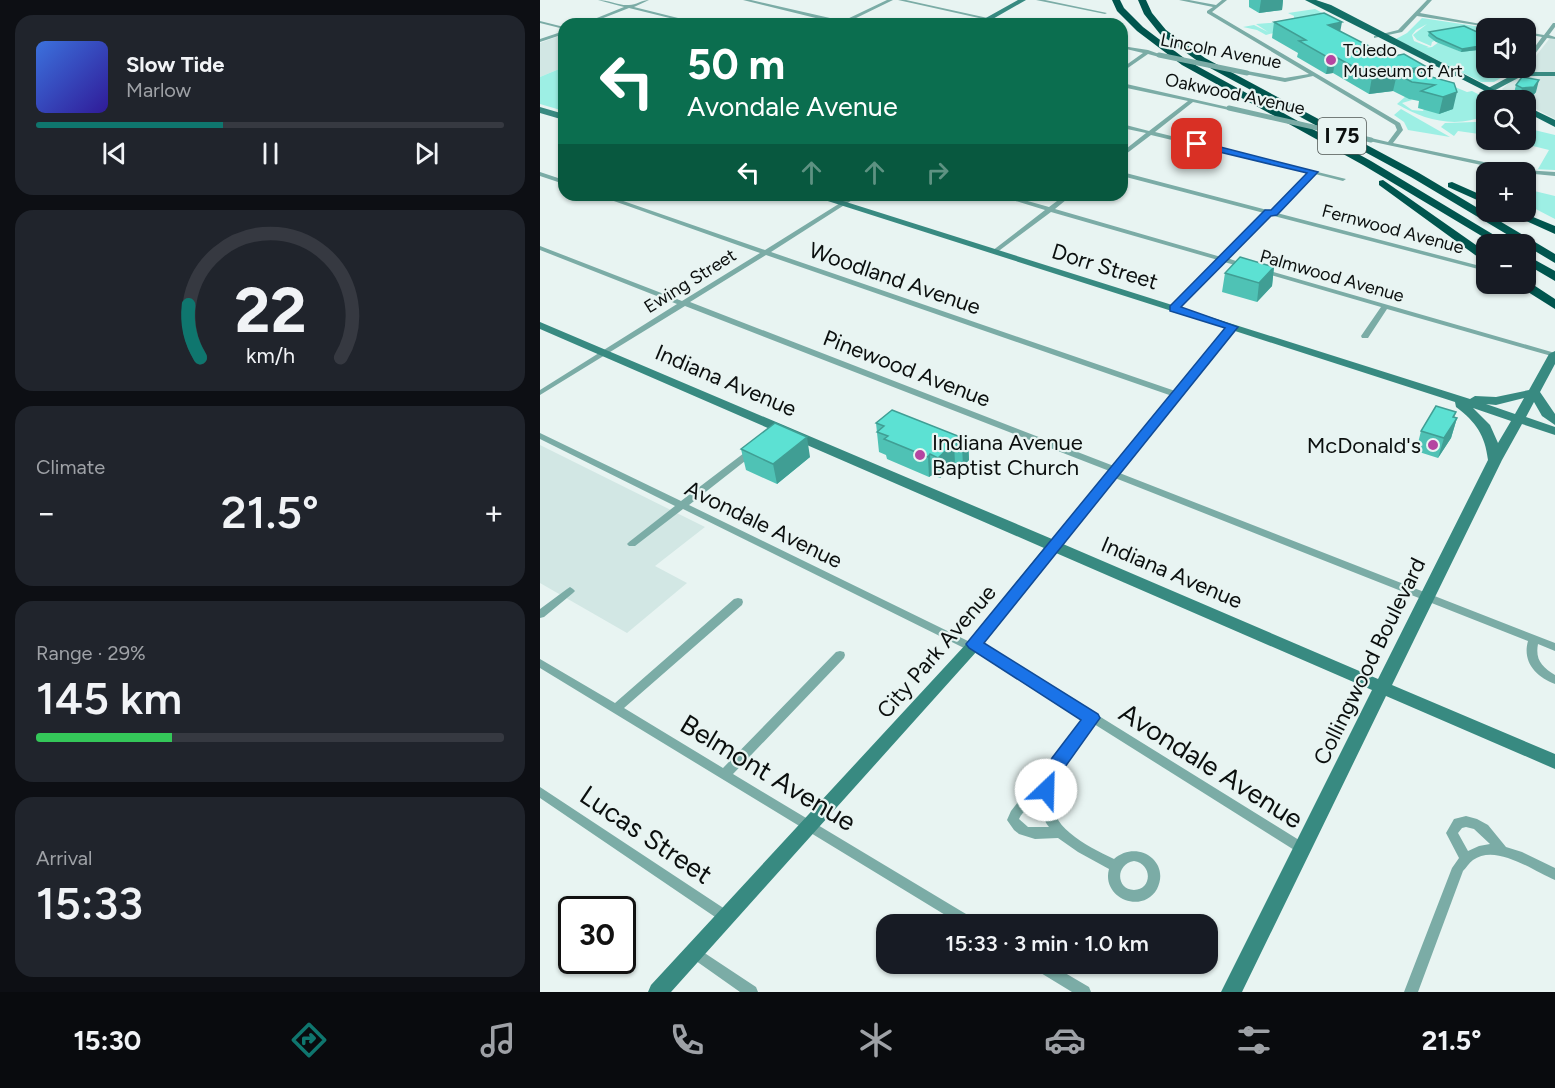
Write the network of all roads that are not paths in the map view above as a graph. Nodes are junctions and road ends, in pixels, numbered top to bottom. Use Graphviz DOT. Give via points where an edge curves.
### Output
graph roads {
  1 [pos="600,0"];
  2 [pos="647,0"];
  3 [pos="745,0"];
  4 [pos="891,0"];
  5 [pos="900,0"];
  6 [pos="1023,0"];
  7 [pos="1038,0"];
  8 [pos="1116,0"];
  9 [pos="1125,0"];
  10 [pos="1142,0"];
  11 [pos="1181,0"];
  12 [pos="1225,0"];
  13 [pos="1430,0"];
  14 [pos="1316,1"];
  15 [pos="1216,6"];
  16 [pos="629,7"];
  17 [pos="1105,13"];
  18 [pos="1127,14"];
  19 [pos="1416,14"];
  20 [pos="600,18"];
  21 [pos="675,18"];
  22 [pos="820,18"];
  23 [pos="852,18"];
  24 [pos="983,18"];
  25 [pos="990,18"];
  26 [pos="540,22"];
  27 [pos="1476,24"];
  28 [pos="1555,24"];
  29 [pos="558,28"];
  30 [pos="558,33"];
  31 [pos="1536,35"];
  32 [pos="1545,36"];
  33 [pos="1380,37"];
  34 [pos="1555,38"];
  35 [pos="540,41"];
  36 [pos="1128,48"];
  37 [pos="1536,48"];
  38 [pos="1148,52"];
  39 [pos="1128,66"];
  40 [pos="1536,71"];
  41 [pos="1315,74"];
  42 [pos="1555,74"];
  43 [pos="1246,78"];
  44 [pos="1509,78"];
  45 [pos="1128,86"];
  46 [pos="1484,90"];
  47 [pos="1488,90"];
  48 [pos="1192,100"];
  49 [pos="543,111"];
  50 [pos="558,115"];
  51 [pos="1536,115"];
  52 [pos="1536,119"];
  53 [pos="1555,126"];
  54 [pos="1128,127"];
  55 [pos="1151,132"];
  56 [pos="1322,139"];
  57 [pos="1389,144"];
  58 [pos="1128,150"];
  59 [pos="1476,163"];
  60 [pos="1314,172"];
  61 [pos="1536,173"];
  62 [pos="540,174"];
  63 [pos="1555,174"];
  64 [pos="1128,176"];
  65 [pos="1536,176"];
  66 [pos="1343,179"];
  67 [pos="558,180"];
  68 [pos="1555,180"];
  69 [pos="1476,196"];
  70 [pos="617,201"];
  71 [pos="833,201"];
  72 [pos="847,201"];
  73 [pos="1019,201"];
  74 [pos="1061,201"];
  75 [pos="842,204"];
  76 [pos="1049,210"];
  77 [pos="1271,213"];
  78 [pos="1536,222"];
  79 [pos="1552,228"];
  80 [pos="1486,234"];
  81 [pos="540,248"];
  82 [pos="765,252"];
  83 [pos="994,252"];
  84 [pos="1476,256"];
  85 [pos="1555,259"];
  86 [pos="1222,260"];
  87 [pos="1476,260"];
  88 [pos="1536,265"];
  89 [pos="1555,277"];
  90 [pos="1536,292"];
  91 [pos="683,303"];
  92 [pos="1555,305"];
  93 [pos="1385,306"];
  94 [pos="1174,309"];
  95 [pos="540,325"];
  96 [pos="1232,327"];
  97 [pos="1365,336"];
  98 [pos="604,353"];
  99 [pos="1555,355"];
  100 [pos="1534,392"];
  101 [pos="540,393"];
  102 [pos="1178,395"];
  103 [pos="1449,396"];
  104 [pos="1519,419"];
  105 [pos="1555,421"];
  106 [pos="1555,431"];
  107 [pos="540,436"];
  108 [pos="755,448"];
  109 [pos="1495,460"];
  110 [pos="1114,472"];
  111 [pos="681,505"];
  112 [pos="632,544"];
  113 [pos="1054,546"];
  114 [pos="570,591"];
  115 [pos="1428,597"];
  116 [pos="738,602"];
  117 [pos="540,614"];
  118 [pos="1534,639"];
  119 [pos="973,646"];
  120 [pos="1555,647"];
  121 [pos="840,655"];
  122 [pos="540,663"];
  123 [pos="1555,680"];
  124 [pos="1382,687"];
  125 [pos="616,709"];
  126 [pos="1092,718"];
  127 [pos="1555,762"];
  128 [pos="724,774"];
  129 [pos="1046,790"];
  130 [pos="540,792"];
  131 [pos="810,827"];
  132 [pos="1061,833"];
  133 [pos="1303,849"];
  134 [pos="1502,851"];
  135 [pos="1465,857"];
  136 [pos="1116,866"];
  137 [pos="1555,874"];
  138 [pos="954,914"];
  139 [pos="726,917"];
  140 [pos="694,952"];
  141 [pos="1054,974"];
  142 [pos="658,992"];
  143 [pos="752,992"];
  144 [pos="1084,992"];
  145 [pos="1231,992"];
  146 [pos="1411,992"];
  1 -- 16 [label="street"];
  2 -- 16 [label="street"];
  3 -- 22 [label="street"];
  4 -- 23 [label="street"];
  5 -- 24 [label="street"];
  6 -- 25 [label="street"];
  7 -- 17 [label="street"];
  8 -- 18 [label="highway"];
  9 -- 18 [label="highway"];
  10 -- 43 [label="highway, I 75" via="1148,14 1172,40 1202,60"];
  11 -- 15 [label="street"];
  12 -- 15 [label="street"];
  13 -- 19 [label="street"];
  14 -- 33 [label="main road"];
  15 -- 41 [label="street" via="1209,12"];
  16 -- 20 [label="street"];
  16 -- 21 [label="street"];
  18 -- 56 [label="highway, I 75" via="1150,39 1185,63"];
  19 -- 27 [label="street"];
  19 -- 33 [label="street" via="1400,31"];
  26 -- 29 [label="street"];
  28 -- 32 [label="street"];
  30 -- 35 [label="street"];
  31 -- 32 [label="street"];
  32 -- 34 [label="street"];
  32 -- 37 [label="street"];
  33 -- 46 [label="main road"];
  36 -- 38 [label="street, Lincoln Avenue"];
  38 -- 39 [label="street"];
  38 -- 43 [label="street, Lincoln Avenue, bridge"];
  40 -- 42 [label="street"];
  41 -- 43 [label="street, Lincoln Avenue" via="1285,80"];
  41 -- 57 [label="street" via="1398,124 1400,128"];
  43 -- 69 [label="highway"];
  43 -- 85 [label="highway, I 75"];
  44 -- 47 [label="street"];
  45 -- 48 [label="street, Oakwood Avenue"];
  48 -- 55 [label="street"];
  48 -- 57 [label="street, Oakwood Avenue, bridge"];
  49 -- 50 [label="street"];
  51 -- 53 [label="main road"];
  52 -- 53 [label="main road"];
  54 -- 55 [label="street"];
  55 -- 58 [label="street"];
  55 -- 60 [label="street"];
  56 -- 80 [label="highway, I 75"];
  56 -- 84 [label="highway"];
  57 -- 59 [label="street, Oakwood Avenue"];
  60 -- 66 [label="street"];
  60 -- 77 [label="street"];
  61 -- 63 [label="street, Oakwood Avenue"];
  62 -- 67 [label="street"];
  64 -- 77 [label="street, Fernwood Avenue"];
  65 -- 68 [label="street"];
  70 -- 82 [label="street, Woodland Avenue"];
  71 -- 75 [label="street, Dorr Street"];
  72 -- 75 [label="street, Ewing Street"];
  73 -- 76 [label="street, Palmwood Avenue"];
  74 -- 76 [label="street"];
  75 -- 82 [label="street, Ewing Street"];
  75 -- 83 [label="street, Dorr Street"];
  76 -- 83 [label="street"];
  76 -- 86 [label="street, Palmwood Avenue"];
  77 -- 86 [label="street"];
  77 -- 87 [label="street, Fernwood Avenue"];
  78 -- 79 [label="highway"];
  81 -- 91 [label="street, Pinewood Avenue"];
  82 -- 91 [label="street, Ewing Street"];
  82 -- 102 [label="street, Woodland Avenue"];
  83 -- 94 [label="street, Dorr Street"];
  86 -- 93 [label="street, Palmwood Avenue"];
  86 -- 94 [label="street"];
  88 -- 89 [label="highway"];
  90 -- 92 [label="highway"];
  91 -- 98 [label="street, Ewing Street"];
  91 -- 110 [label="street, Pinewood Avenue"];
  93 -- 97 [label="street"];
  93 -- 99 [label="street, Palmwood Avenue"];
  94 -- 96 [label="street, Dorr Street"];
  95 -- 98 [label="street, Indiana Avenue"];
  96 -- 102 [label="street, City Park Avenue"];
  96 -- 103 [label="street, Dorr Street"];
  98 -- 101 [label="street, Ewing Street"];
  98 -- 113 [label="street, Indiana Avenue" via="776,432"];
  99 -- 100 [label="street, Collingwood Boulevard"];
  100 -- 103 [label="street" via="1496,400"];
  100 -- 104 [label="street, Collingwood Boulevard"];
  100 -- 105 [label="street"];
  102 -- 110 [label="street, City Park Avenue"];
  103 -- 104 [label="street, Dorr Street"];
  103 -- 109 [label="street" via="1488,429"];
  104 -- 106 [label="street, Dorr Street"];
  104 -- 109 [label="street, Collingwood Boulevard"];
  107 -- 111 [label="street, Avondale Avenue"];
  108 -- 111 [label="street"];
  109 -- 115 [label="street, Collingwood Boulevard"];
  110 -- 113 [label="street, City Park Avenue"];
  110 -- 115 [label="street, Pinewood Avenue"];
  111 -- 112 [label="street"];
  111 -- 119 [label="street, Avondale Avenue"];
  113 -- 119 [label="street, City Park Avenue"];
  113 -- 124 [label="street, Indiana Avenue"];
  114 -- 117 [label="street"];
  115 -- 118 [label="street, Pinewood Avenue"];
  115 -- 124 [label="street, Collingwood Boulevard"];
  116 -- 125 [label="street"];
  118 -- 120 [label="street, Pinewood Avenue"];
  118 -- 123 [label="street" via="1532,661"];
  119 -- 126 [label="street, Avondale Avenue"];
  119 -- 131 [label="street, City Park Avenue"];
  121 -- 128 [label="street"];
  122 -- 125 [label="street, Belmont Avenue"];
  124 -- 127 [label="street, Indiana Avenue"];
  124 -- 133 [label="street, Collingwood Boulevard"];
  125 -- 128 [label="street, Belmont Avenue"];
  126 -- 129 [label="street" via="1058,763"];
  126 -- 133 [label="street, Avondale Avenue"];
  128 -- 131 [label="street, Belmont Avenue"];
  129 -- 132 [label="street" via="1048,811"];
  129 -- 132 [label="street" via="1022,804 1013,820 1028,834"];
  130 -- 139 [label="street, Lucas Street"];
  131 -- 138 [label="street, Belmont Avenue"];
  131 -- 139 [label="street, City Park Avenue"];
  132 -- 136 [label="street"];
  133 -- 145 [label="street, Collingwood Boulevard"];
  134 -- 135 [label="street" via="1488,848"];
  134 -- 135 [label="street" via="1480,825 1464,821 1452,833"];
  134 -- 137 [label="street"];
  135 -- 146 [label="street"];
  139 -- 140 [label="street, City Park Avenue"];
  140 -- 142 [label="street, City Park Avenue"];
  140 -- 143 [label="street"];
  141 -- 144 [label="street"];
}
